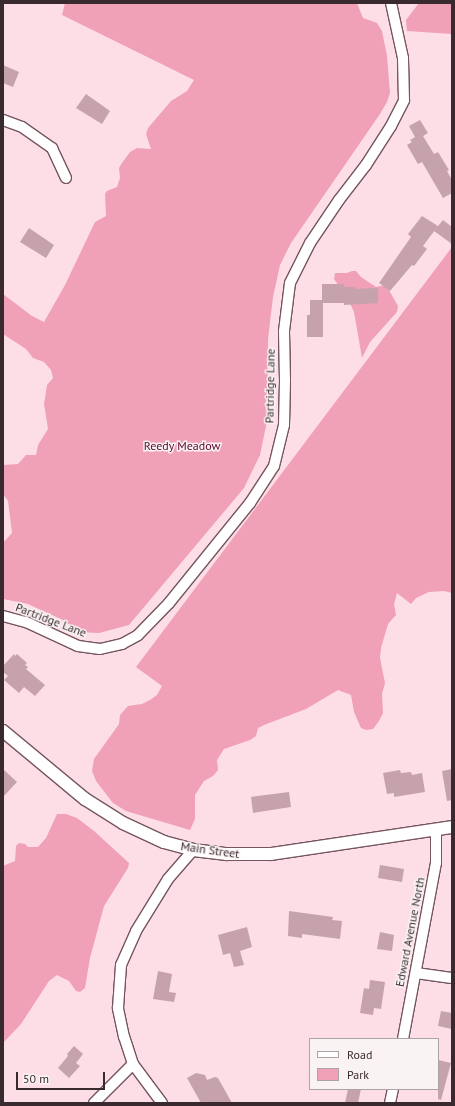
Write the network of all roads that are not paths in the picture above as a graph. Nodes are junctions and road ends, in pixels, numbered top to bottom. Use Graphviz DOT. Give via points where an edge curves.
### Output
graph roads {
  1 [pos="391,3"];
  2 [pos="3,120"];
  3 [pos="66,178"];
  4 [pos="3,616"];
  5 [pos="3,731"];
  6 [pos="452,827"];
  7 [pos="436,829"];
  8 [pos="193,850"];
  9 [pos="416,973"];
  10 [pos="452,978"];
  11 [pos="403,1038"];
  12 [pos="133,1064"];
  13 [pos="393,1090"];
  14 [pos="94,1103"];
  15 [pos="162,1103"];
  16 [pos="390,1103"];
  1 -- 4 [label="street, Partridge Lane" via="403,58 404,100 366,165 310,243 290,283 284,331 284,425 274,466 220,542 170,603 138,635 122,644 100,649 78,646 26,622"];
  2 -- 3 [label="street" via="22,127 52,148"];
  5 -- 8 [label="street, Main Street" via="85,799 123,823 164,842"];
  6 -- 7 [label="street, Main Street"];
  7 -- 8 [label="street, Main Street" via="271,854 227,854"];
  7 -- 9 [label="street, Edward Avenue North" via="436,863"];
  8 -- 12 [label="street" via="168,879 136,931 121,965 118,1008"];
  9 -- 10 [label="street"];
  9 -- 11 [label="street, Edward Avenue North"];
  12 -- 14 [label="street"];
  12 -- 15 [label="street"];
  13 -- 16 [label="street"];
}
